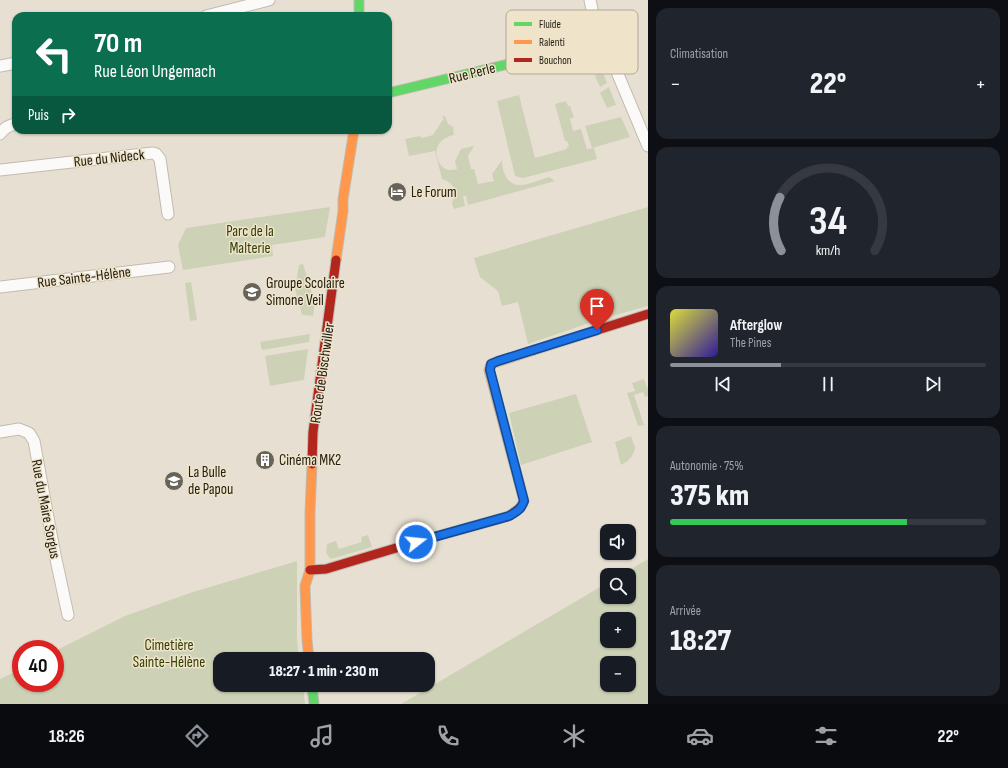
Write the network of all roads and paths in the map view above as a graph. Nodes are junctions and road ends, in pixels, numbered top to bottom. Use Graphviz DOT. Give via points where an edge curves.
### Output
graph roads {
  1 [pos="269,0"];
  2 [pos="359,0"];
  3 [pos="590,0"];
  4 [pos="592,10"];
  5 [pos="222,12"];
  6 [pos="359,12"];
  7 [pos="12,64"];
  8 [pos="506,65"];
  9 [pos="0,66"];
  10 [pos="618,74"];
  11 [pos="392,93"];
  12 [pos="12,125"];
  13 [pos="0,134"];
  14 [pos="353,134"];
  15 [pos="648,146"];
  16 [pos="0,170"];
  17 [pos="168,214"];
  18 [pos="169,267"];
  19 [pos="0,287"];
  20 [pos="648,314"];
  21 [pos="0,432"];
  22 [pos="310,570"];
  23 [pos="314,581"];
  24 [pos="68,614"];
  25 [pos="308,652"];
  26 [pos="313,692"];
  27 [pos="314,704"];
  1 -- 5 [label="street"];
  2 -- 6 [label="street"];
  3 -- 4 [label="street"];
  7 -- 9 [label="street"];
  8 -- 11 [label="street, Rue Perle"];
  10 -- 15 [label="street"];
  12 -- 13 [label="street"];
  14 -- 22 [label="street, Route de Bischwiller" via="313,432"];
  16 -- 17 [label="street, Rue du Nideck" via="153,153 160,159"];
  18 -- 19 [label="street, Rue Sainte-Hélène"];
  20 -- 22 [label="street" via="491,364 490,370 524,501 517,511 509,516 326,569"];
  21 -- 24 [label="street, Rue du Maire Sorgus" via="19,429 29,433 34,441"];
  22 -- 23 [label="street, Route de Bischwiller"];
  22 -- 25 [label="street, Route de Bischwiller" via="305,586"];
  26 -- 27 [label="street"];
}
